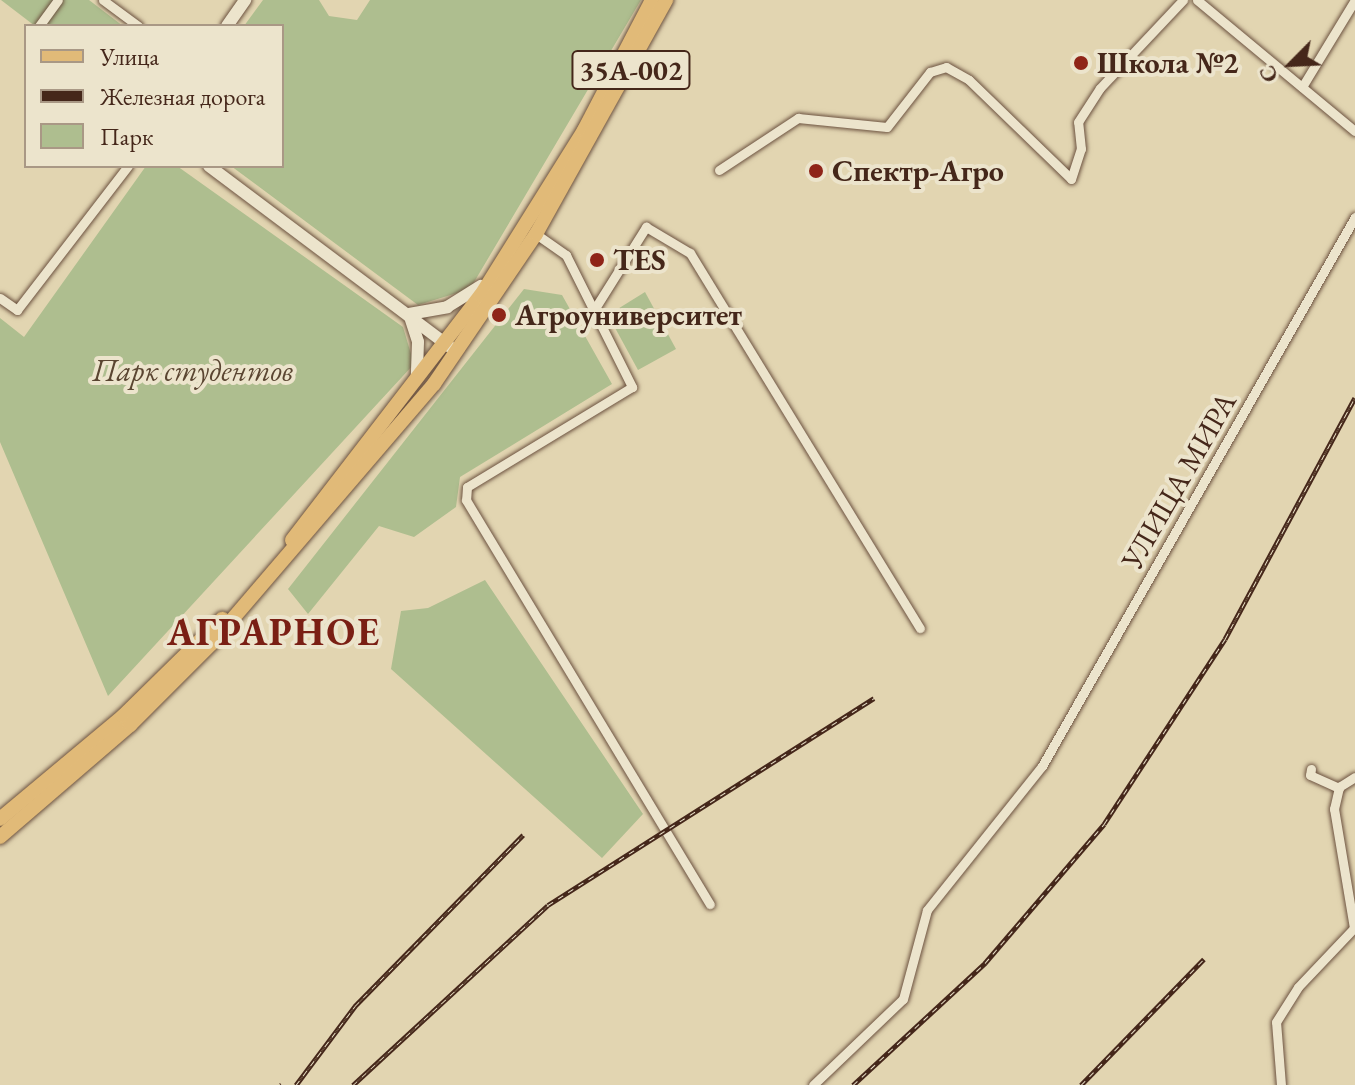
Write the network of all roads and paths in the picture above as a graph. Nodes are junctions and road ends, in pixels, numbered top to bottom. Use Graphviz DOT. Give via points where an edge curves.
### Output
graph roads {
  1 [pos="58,0"];
  2 [pos="103,0"];
  3 [pos="245,0"];
  4 [pos="652,0"];
  5 [pos="666,0"];
  6 [pos="1183,0"];
  7 [pos="1197,0"];
  8 [pos="1355,0"];
  9 [pos="40,24"];
  10 [pos="135,24"];
  11 [pos="228,24"];
  12 [pos="1302,87"];
  13 [pos="1355,131"];
  14 [pos="126,168"];
  15 [pos="212,168"];
  16 [pos="719,170"];
  17 [pos="1355,217"];
  18 [pos="536,234"];
  19 [pos="500,266"];
  20 [pos="0,298"];
  21 [pos="592,313"];
  22 [pos="409,314"];
  23 [pos="452,349"];
  24 [pos="405,400"];
  25 [pos="920,628"];
  26 [pos="1311,769"];
  27 [pos="1355,777"];
  28 [pos="1339,788"];
  29 [pos="0,819"];
  30 [pos="0,837"];
  31 [pos="710,904"];
  32 [pos="813,1085"];
  33 [pos="1281,1085"];
  1 -- 9 [label="street"];
  2 -- 10 [label="street"];
  3 -- 11 [label="street"];
  4 -- 19 [label="main road, 35А-002" via="584,130"];
  5 -- 18 [label="main road, 35А-002"];
  6 -- 16 [label="street" via="1100,88 1078,122 1081,149 1071,179 969,80 946,67 930,72 887,127 798,118"];
  7 -- 12 [label="street"];
  8 -- 12 [label="street"];
  12 -- 13 [label="street"];
  14 -- 20 [label="street" via="17,310"];
  15 -- 22 [label="street"];
  17 -- 32 [label="street, УЛИЦА МИРА" via="1042,766 927,910 903,999"];
  18 -- 21 [label="street" via="566,255"];
  18 -- 23 [label="main road, 35А-002"];
  19 -- 22 [label="street" via="466,299"];
  19 -- 23 [label="main road, 35А-002"];
  21 -- 25 [label="street" via="646,227 690,253"];
  21 -- 31 [label="street" via="632,387 467,487 466,500"];
  22 -- 23 [label="street"];
  22 -- 24 [label="street" via="420,364"];
  23 -- 24 [label="main road, 35А-002"];
  23 -- 30 [label="main road, 35А-002" via="383,448 212,643 130,725"];
  24 -- 29 [label="main road, 35А-002" via="216,625 123,716"];
  26 -- 28 [label="street" via="1310,775"];
  27 -- 28 [label="street"];
  28 -- 33 [label="street" via="1334,809 1354,928 1298,987 1276,1022"];
}
